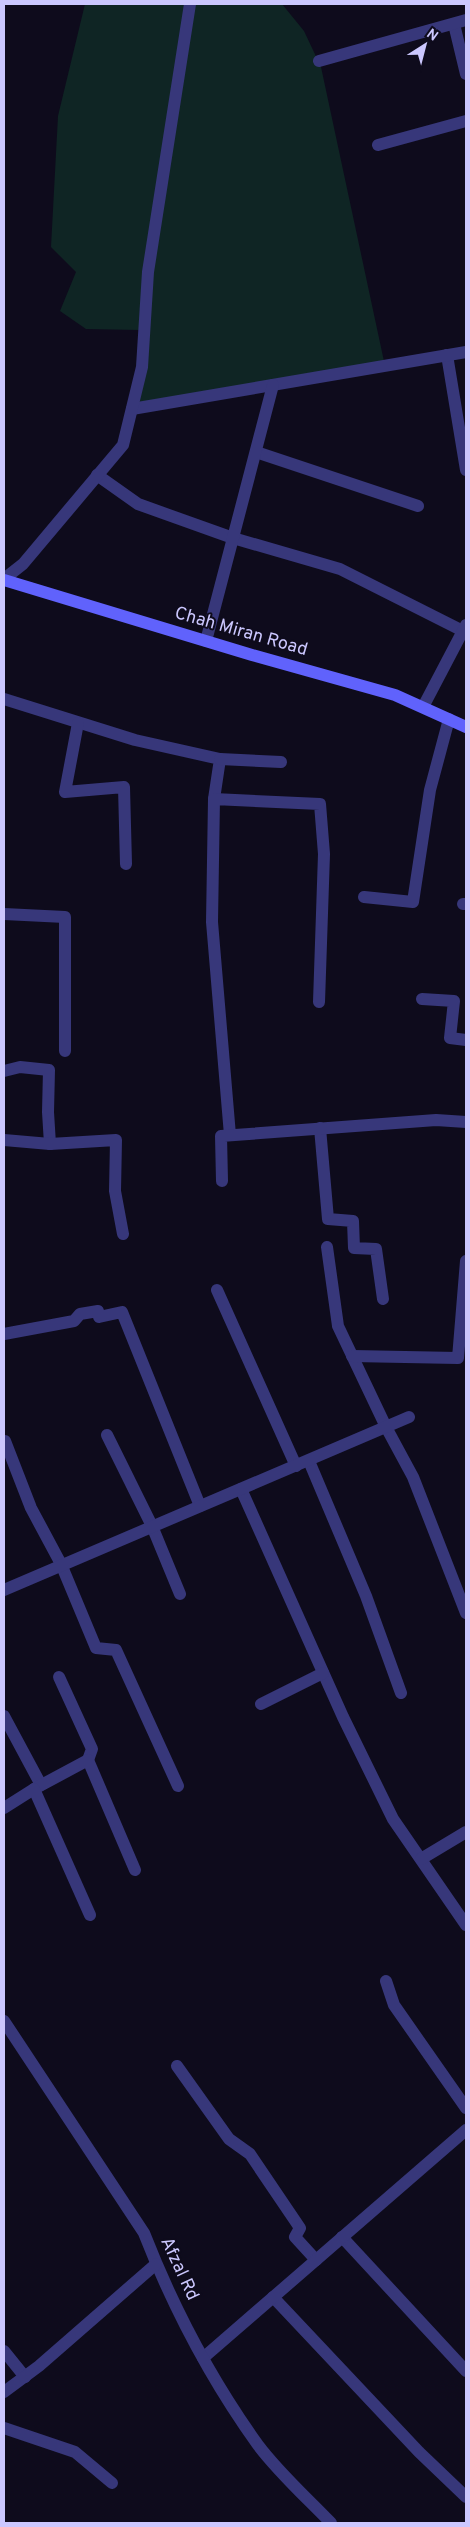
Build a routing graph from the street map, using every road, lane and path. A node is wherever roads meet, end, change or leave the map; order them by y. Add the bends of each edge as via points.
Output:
1 (190, 4) edge
2 (460, 22) edge
3 (319, 61) dead end
4 (466, 74) edge
5 (466, 121) edge
6 (378, 145) dead end
7 (466, 352) edge
8 (447, 356) junction
9 (273, 385) junction
10 (132, 409) junction
11 (256, 452) junction
12 (466, 470) edge
13 (97, 475) junction
14 (418, 506) dead end
15 (233, 538) junction
16 (4, 580) edge
17 (465, 628) edge
18 (206, 641) junction
19 (4, 700) edge
20 (423, 707) junction
21 (449, 719) junction
22 (78, 723) junction
23 (466, 727) edge
24 (220, 759) junction
25 (281, 762) dead end
26 (214, 799) junction
27 (126, 864) dead end
28 (364, 897) dead end
29 (4, 914) edge
30 (422, 999) dead end
31 (319, 1002) dead end
32 (466, 1040) edge
33 (65, 1051) dead end
34 (4, 1071) edge
35 (466, 1122) edge
36 (320, 1128) junction
37 (230, 1135) junction
38 (4, 1140) edge
39 (50, 1144) junction
40 (222, 1181) dead end
41 (123, 1234) dead end
42 (327, 1247) dead end
43 (466, 1261) edge
44 (217, 1290) dead end
45 (383, 1299) dead end
46 (4, 1334) edge
47 (352, 1356) junction
48 (462, 1362) edge
49 (409, 1417) dead end
50 (386, 1427) junction
51 (108, 1435) dead end
52 (5, 1441) edge
53 (309, 1461) junction
54 (296, 1466) junction
55 (241, 1489) junction
56 (200, 1506) junction
57 (152, 1526) junction
58 (61, 1564) junction
59 (4, 1590) edge
60 (180, 1594) dead end
61 (466, 1613) edge
62 (323, 1672) junction
63 (59, 1677) dead end
64 (401, 1693) dead end
65 (261, 1704) dead end
66 (4, 1716) edge
67 (88, 1760) junction
68 (178, 1786) dead end
69 (37, 1787) junction
70 (4, 1808) edge
71 (466, 1832) edge
72 (421, 1859) junction
73 (134, 1870) dead end
74 (90, 1915) dead end
75 (465, 1920) edge
76 (386, 1981) dead end
77 (4, 2021) edge
78 (177, 2066) dead end
79 (466, 2108) edge
80 (466, 2131) edge
81 (342, 2237) junction
82 (316, 2260) junction
83 (156, 2264) junction
84 (273, 2297) junction
85 (4, 2351) edge
86 (203, 2358) junction
87 (466, 2371) edge
88 (24, 2377) junction
89 (4, 2392) edge
90 (4, 2428) edge
91 (112, 2483) dead end
92 (466, 2497) edge
93 (331, 2523) edge

1 - 10 street via 148,272 142,366
2 - 3 street
2 - 4 street
5 - 6 street
7 - 8 street
8 - 9 street
8 - 12 street
9 - 10 street
9 - 11 street
10 - 13 street via 123,445
11 - 14 street
11 - 15 street
13 - 15 street via 138,504
13 - 16 street via 23,564
15 - 17 street via 340,569
15 - 18 street
16 - 18 main road, Chah Miran Road
17 - 20 street
18 - 20 main road, Chah Miran Road via 386,692
19 - 22 street
20 - 21 main road, Chah Miran Road
21 - 23 main road, Chah Miran Road
21 - 28 street via 430,790 413,902
22 - 24 street
22 - 27 street via 65,792 124,787
24 - 25 street
24 - 26 street
26 - 31 street via 320,804 324,854
26 - 37 street via 212,922
29 - 33 street via 65,917
30 - 32 street via 454,1001 450,1038
34 - 39 street via 20,1067 49,1070
35 - 36 street via 436,1120
36 - 37 street
36 - 45 street via 328,1219 353,1221 354,1248 376,1249
37 - 40 street via 221,1136
38 - 39 street
39 - 41 street via 116,1140 115,1191
42 - 47 street via 338,1326
43 - 48 street
44 - 54 street
46 - 56 street via 74,1321 80,1314 98,1310 99,1318 122,1312
47 - 48 street
47 - 50 street
49 - 50 street
50 - 53 street
50 - 61 street via 413,1477
51 - 57 street
52 - 58 street via 31,1508
53 - 54 street
53 - 64 street via 366,1596
54 - 55 street
55 - 56 street
55 - 62 street
56 - 57 street
57 - 58 street
57 - 60 street
58 - 59 street
58 - 68 street via 96,1648 116,1650
62 - 65 street
62 - 72 street via 393,1819
63 - 67 street via 92,1750
66 - 69 street
67 - 69 street
67 - 73 street
69 - 70 street
69 - 74 street
71 - 72 street
72 - 75 street
76 - 79 street via 394,2005
77 - 83 street, Afzal Rd via 144,2234
78 - 82 street via 229,2139 250,2154 300,2228 294,2237
80 - 81 street
81 - 82 street
81 - 87 street
82 - 84 street
83 - 86 street, Afzal Rd
83 - 88 street
84 - 86 street
84 - 92 street
85 - 88 street
86 - 93 street, Afzal Rd via 259,2446
88 - 89 street
90 - 91 street via 74,2452

